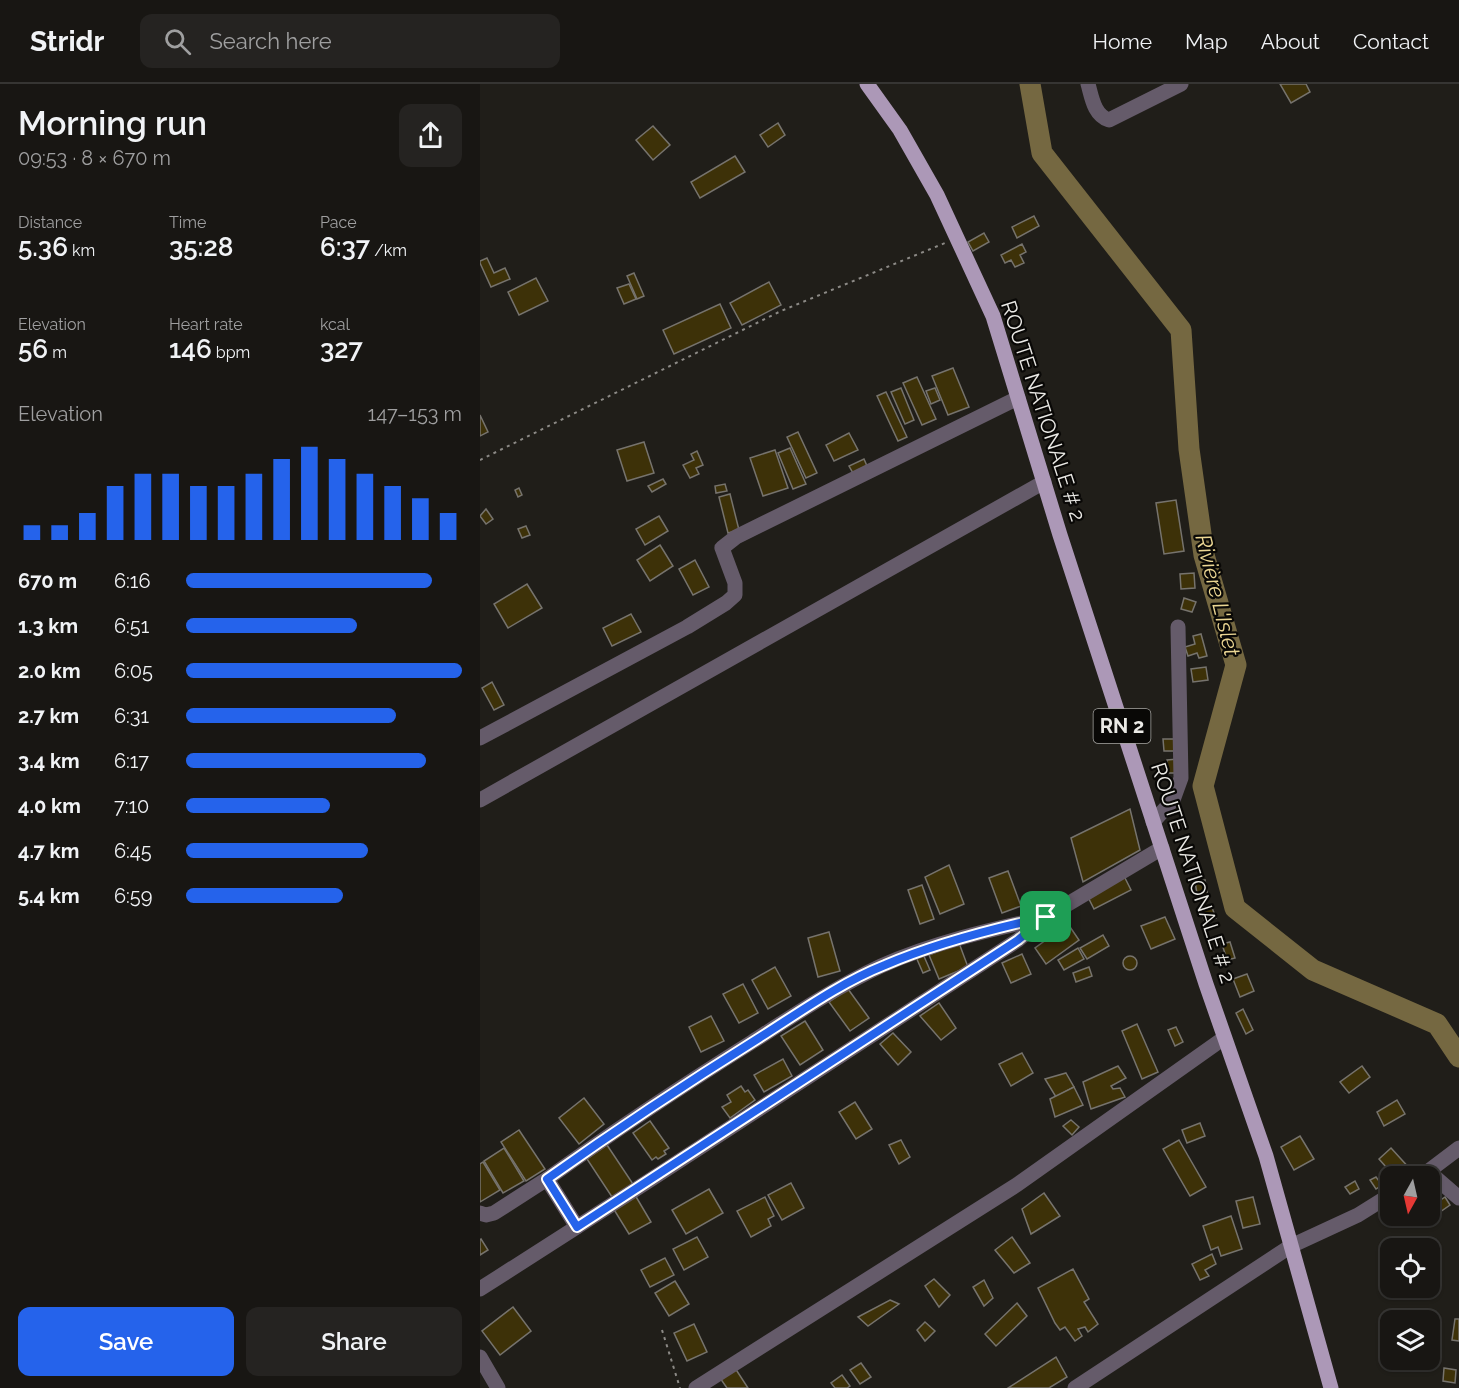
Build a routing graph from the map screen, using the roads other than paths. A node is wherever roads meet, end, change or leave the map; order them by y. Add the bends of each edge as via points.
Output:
1 (867, 84) edge
2 (1088, 84) edge
3 (1181, 84) edge
4 (1018, 398) junction
5 (1044, 482) junction
6 (1178, 627) dead end
7 (480, 738) edge
8 (480, 800) edge
9 (1153, 822) junction
10 (1162, 848) junction
11 (1046, 917) junction
12 (1224, 1038) junction
13 (1459, 1148) edge
14 (1436, 1166) edge
15 (547, 1179) junction
16 (1440, 1184) edge
17 (1459, 1198) edge
18 (1380, 1202) edge
19 (480, 1213) edge
20 (577, 1227) junction
21 (1292, 1246) junction
22 (480, 1289) edge
23 (480, 1357) edge
24 (498, 1388) edge
25 (696, 1388) edge
26 (1075, 1388) edge
27 (1331, 1388) edge

1 - 4 main road, ROUTE NATIONALE # 2 / RN 2 via 900,130 937,195 993,316
2 - 3 street via 1097,112 1109,120
4 - 5 main road, ROUTE NATIONALE # 2 / RN 2
4 - 7 street via 736,537 722,548 735,583 735,595 726,603
5 - 8 street
5 - 9 main road, ROUTE NATIONALE # 2 / RN 2
6 - 9 street via 1181,778 1173,800
9 - 10 main road, ROUTE NATIONALE # 2 / RN 2
10 - 11 street
10 - 12 main road, ROUTE NATIONALE # 2 / RN 2
11 - 15 street via 926,949 844,984
11 - 20 street via 1008,946
12 - 21 main road, ROUTE NATIONALE # 2 / RN 2 via 1266,1156
12 - 25 street via 1018,1184
13 - 14 street
15 - 19 street via 494,1212
15 - 20 street
16 - 17 street
18 - 21 street
20 - 22 street
21 - 26 street
21 - 27 main road, ROUTE NATIONALE # 2 / RN 2
23 - 24 street

